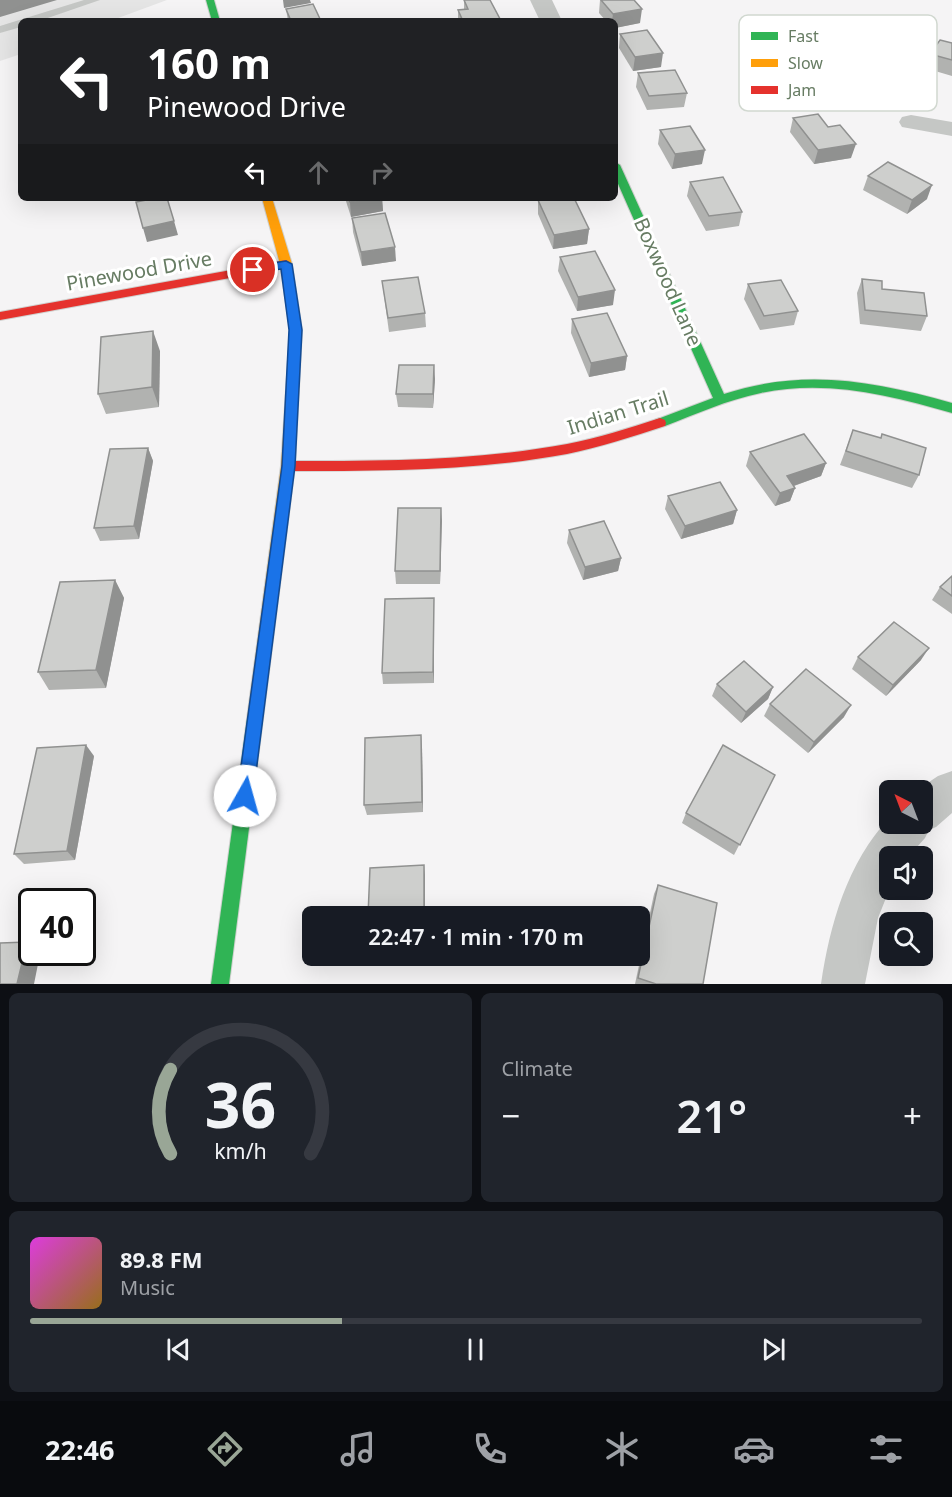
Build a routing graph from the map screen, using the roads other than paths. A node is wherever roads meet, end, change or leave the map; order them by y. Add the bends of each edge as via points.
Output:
1 (95, 0) edge
2 (210, 0) edge
3 (541, 0) edge
4 (38, 18) edge
5 (215, 18) edge
6 (550, 18) edge
7 (18, 24) edge
8 (0, 30) edge
9 (911, 122) dead end
10 (952, 129) edge
11 (618, 172) edge
12 (268, 201) edge
13 (286, 264) junction
14 (0, 316) edge
15 (720, 400) junction
16 (952, 408) edge
17 (288, 466) junction
18 (952, 790) edge
19 (933, 802) edge
20 (900, 834) edge
21 (220, 984) edge
22 (843, 984) edge

1 - 4 lane
2 - 5 street
3 - 6 street
7 - 8 lane
9 - 10 street
11 - 15 street, Boxwood Lane
12 - 13 street
13 - 14 street, Pinewood Drive
13 - 17 street via 296,330
15 - 16 street, Indian Trail via 778,385 822,384 865,386
15 - 17 street, Indian Trail via 603,441 542,454 396,466
17 - 21 street
18 - 19 street
20 - 22 street via 867,884 848,943

